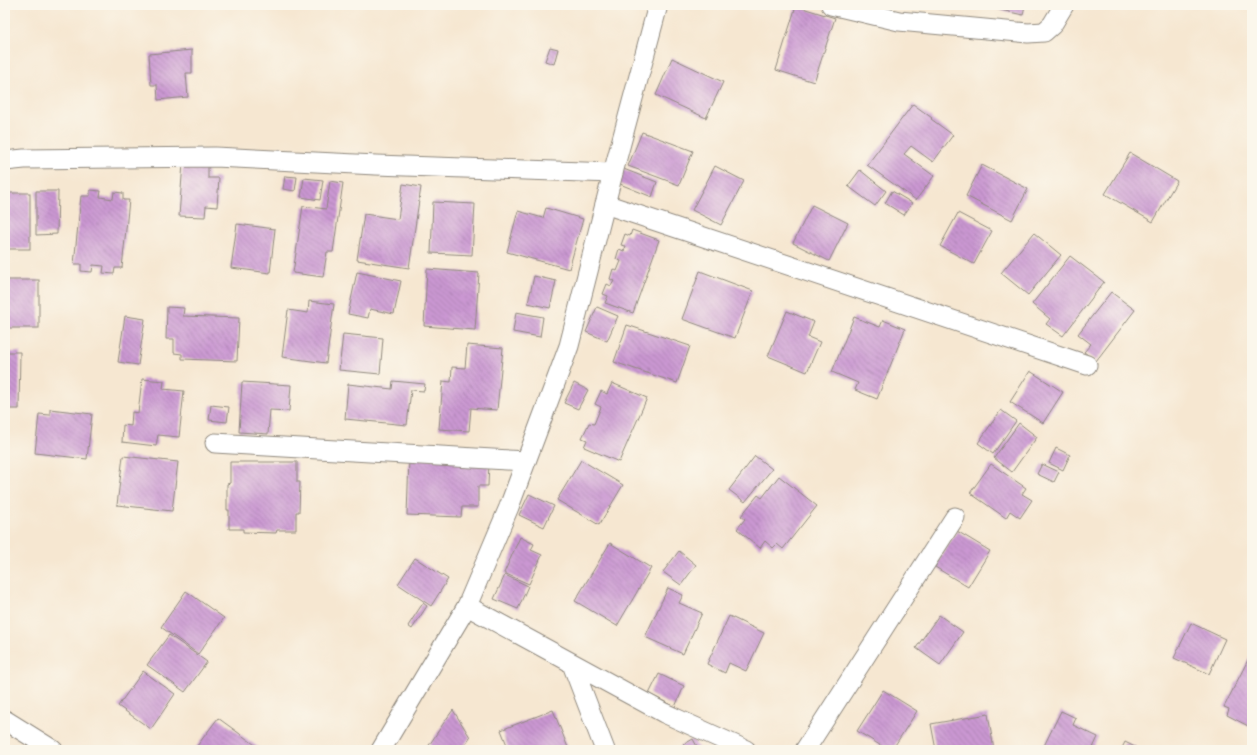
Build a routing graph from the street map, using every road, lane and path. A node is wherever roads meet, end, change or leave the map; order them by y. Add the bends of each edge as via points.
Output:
1 (658, 5) edge
2 (830, 5) edge
3 (1064, 5) edge
4 (5, 161) edge
5 (613, 173) junction
6 (605, 204) junction
7 (1087, 365) dead end
8 (215, 443) dead end
9 (526, 461) junction
10 (955, 517) dead end
11 (467, 606) junction
12 (572, 664) junction
13 (5, 720) edge
14 (53, 750) edge
15 (381, 750) edge
16 (605, 750) edge
17 (746, 750) edge
18 (805, 750) edge

1 - 5 street
2 - 3 street via 899,21 1028,33 1044,32 1052,25
4 - 5 street via 215,157
5 - 6 street
6 - 7 street
6 - 9 street via 569,346
8 - 9 street
9 - 11 street
10 - 18 street
11 - 12 street
11 - 15 street
12 - 16 street
12 - 17 street via 664,713
13 - 14 street

